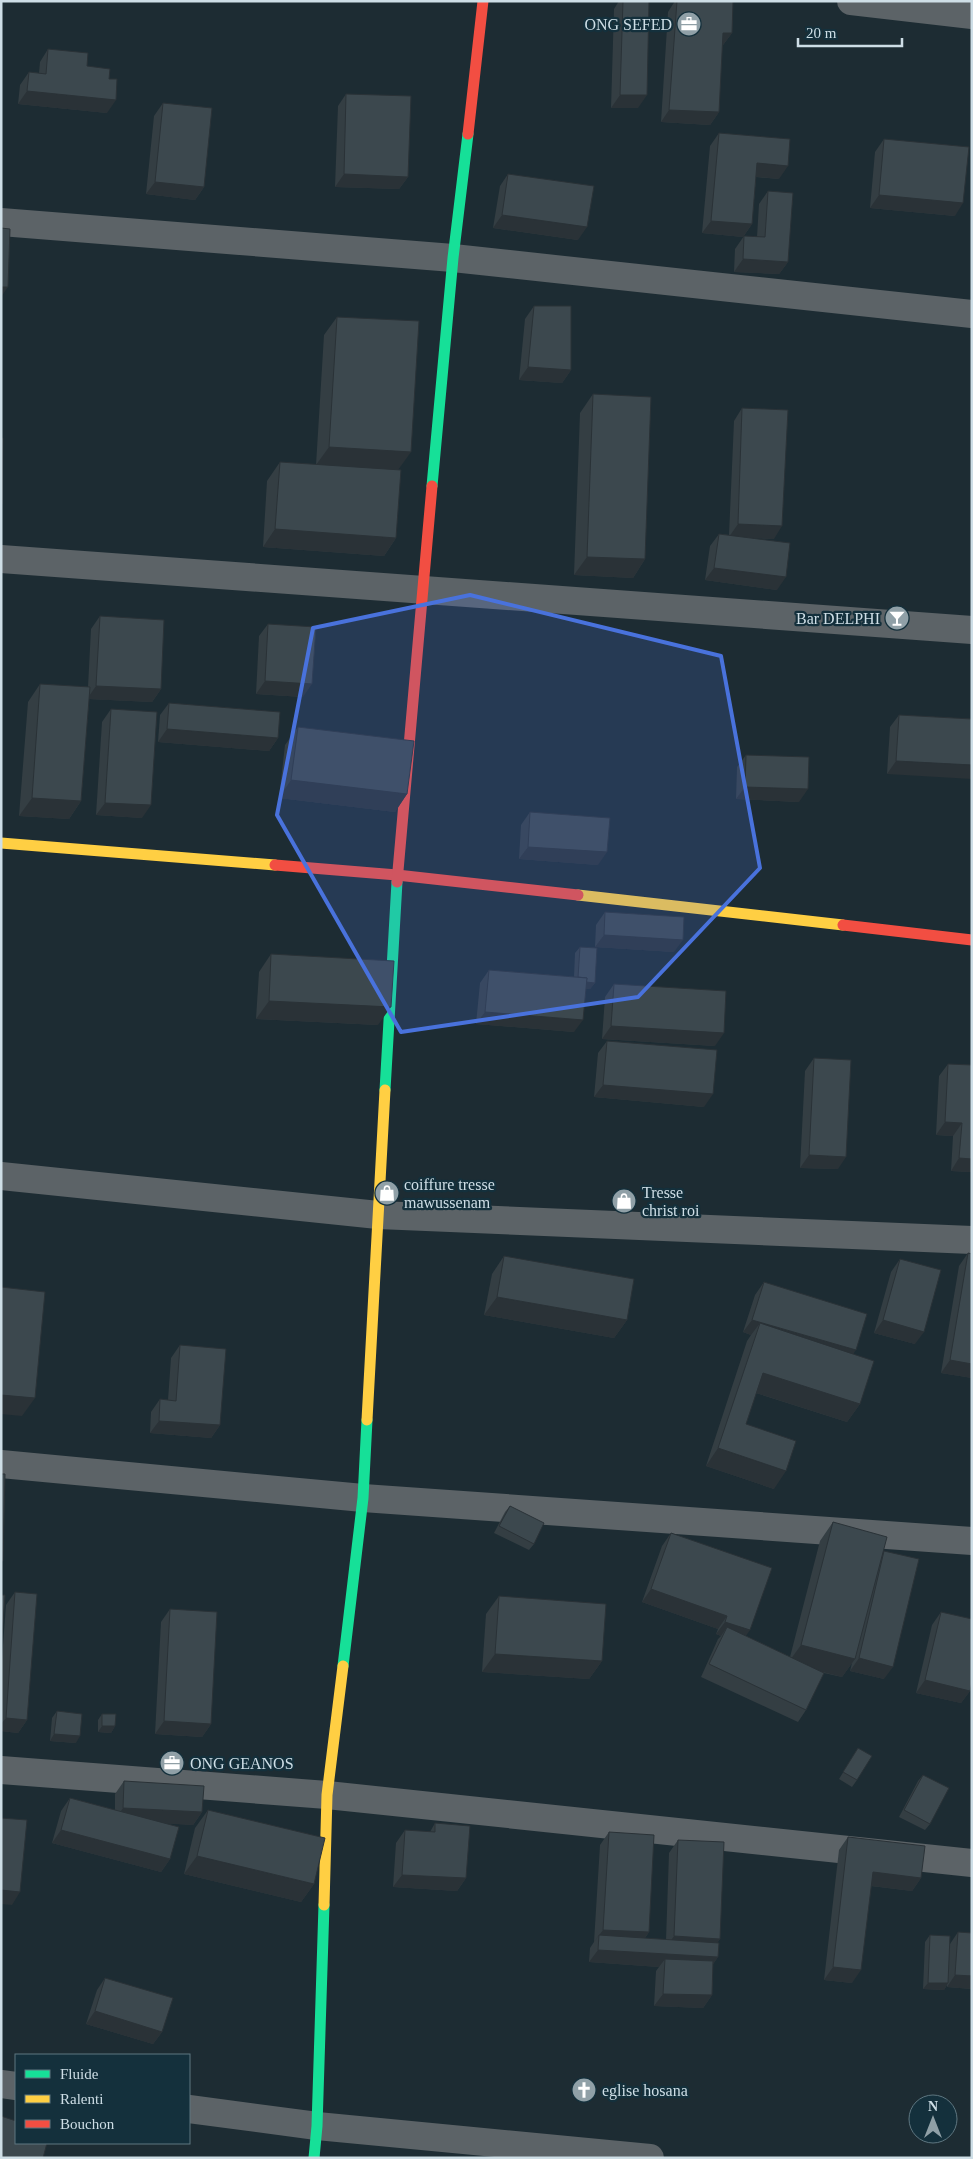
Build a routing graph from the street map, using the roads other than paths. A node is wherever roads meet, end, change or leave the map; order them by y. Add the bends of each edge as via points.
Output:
1 (483, 1) edge
2 (852, 1) edge
3 (972, 15) edge
4 (1, 222) edge
5 (453, 258) junction
6 (972, 314) edge
7 (1, 559) edge
8 (423, 591) junction
9 (972, 630) edge
10 (1, 843) edge
11 (397, 875) junction
12 (972, 940) edge
13 (1, 1176) edge
14 (378, 1215) junction
15 (972, 1240) edge
16 (1, 1464) edge
17 (363, 1498) junction
18 (972, 1541) edge
19 (1, 1770) edge
20 (327, 1795) junction
21 (972, 1863) edge
22 (1, 2084) edge
23 (15, 2086) edge
24 (190, 2109) edge
25 (317, 2126) junction
26 (314, 2158) edge
27 (650, 2158) edge

1 - 5 street
2 - 3 street
4 - 5 street
5 - 6 street
5 - 8 street
7 - 8 street
8 - 9 street
8 - 11 street
10 - 11 street
11 - 12 street
11 - 14 street
13 - 14 street
14 - 15 street
14 - 17 street
16 - 17 street
17 - 18 street
17 - 20 street
19 - 20 street
20 - 21 street
20 - 25 street
22 - 23 street
24 - 25 street
25 - 26 street
25 - 27 street

